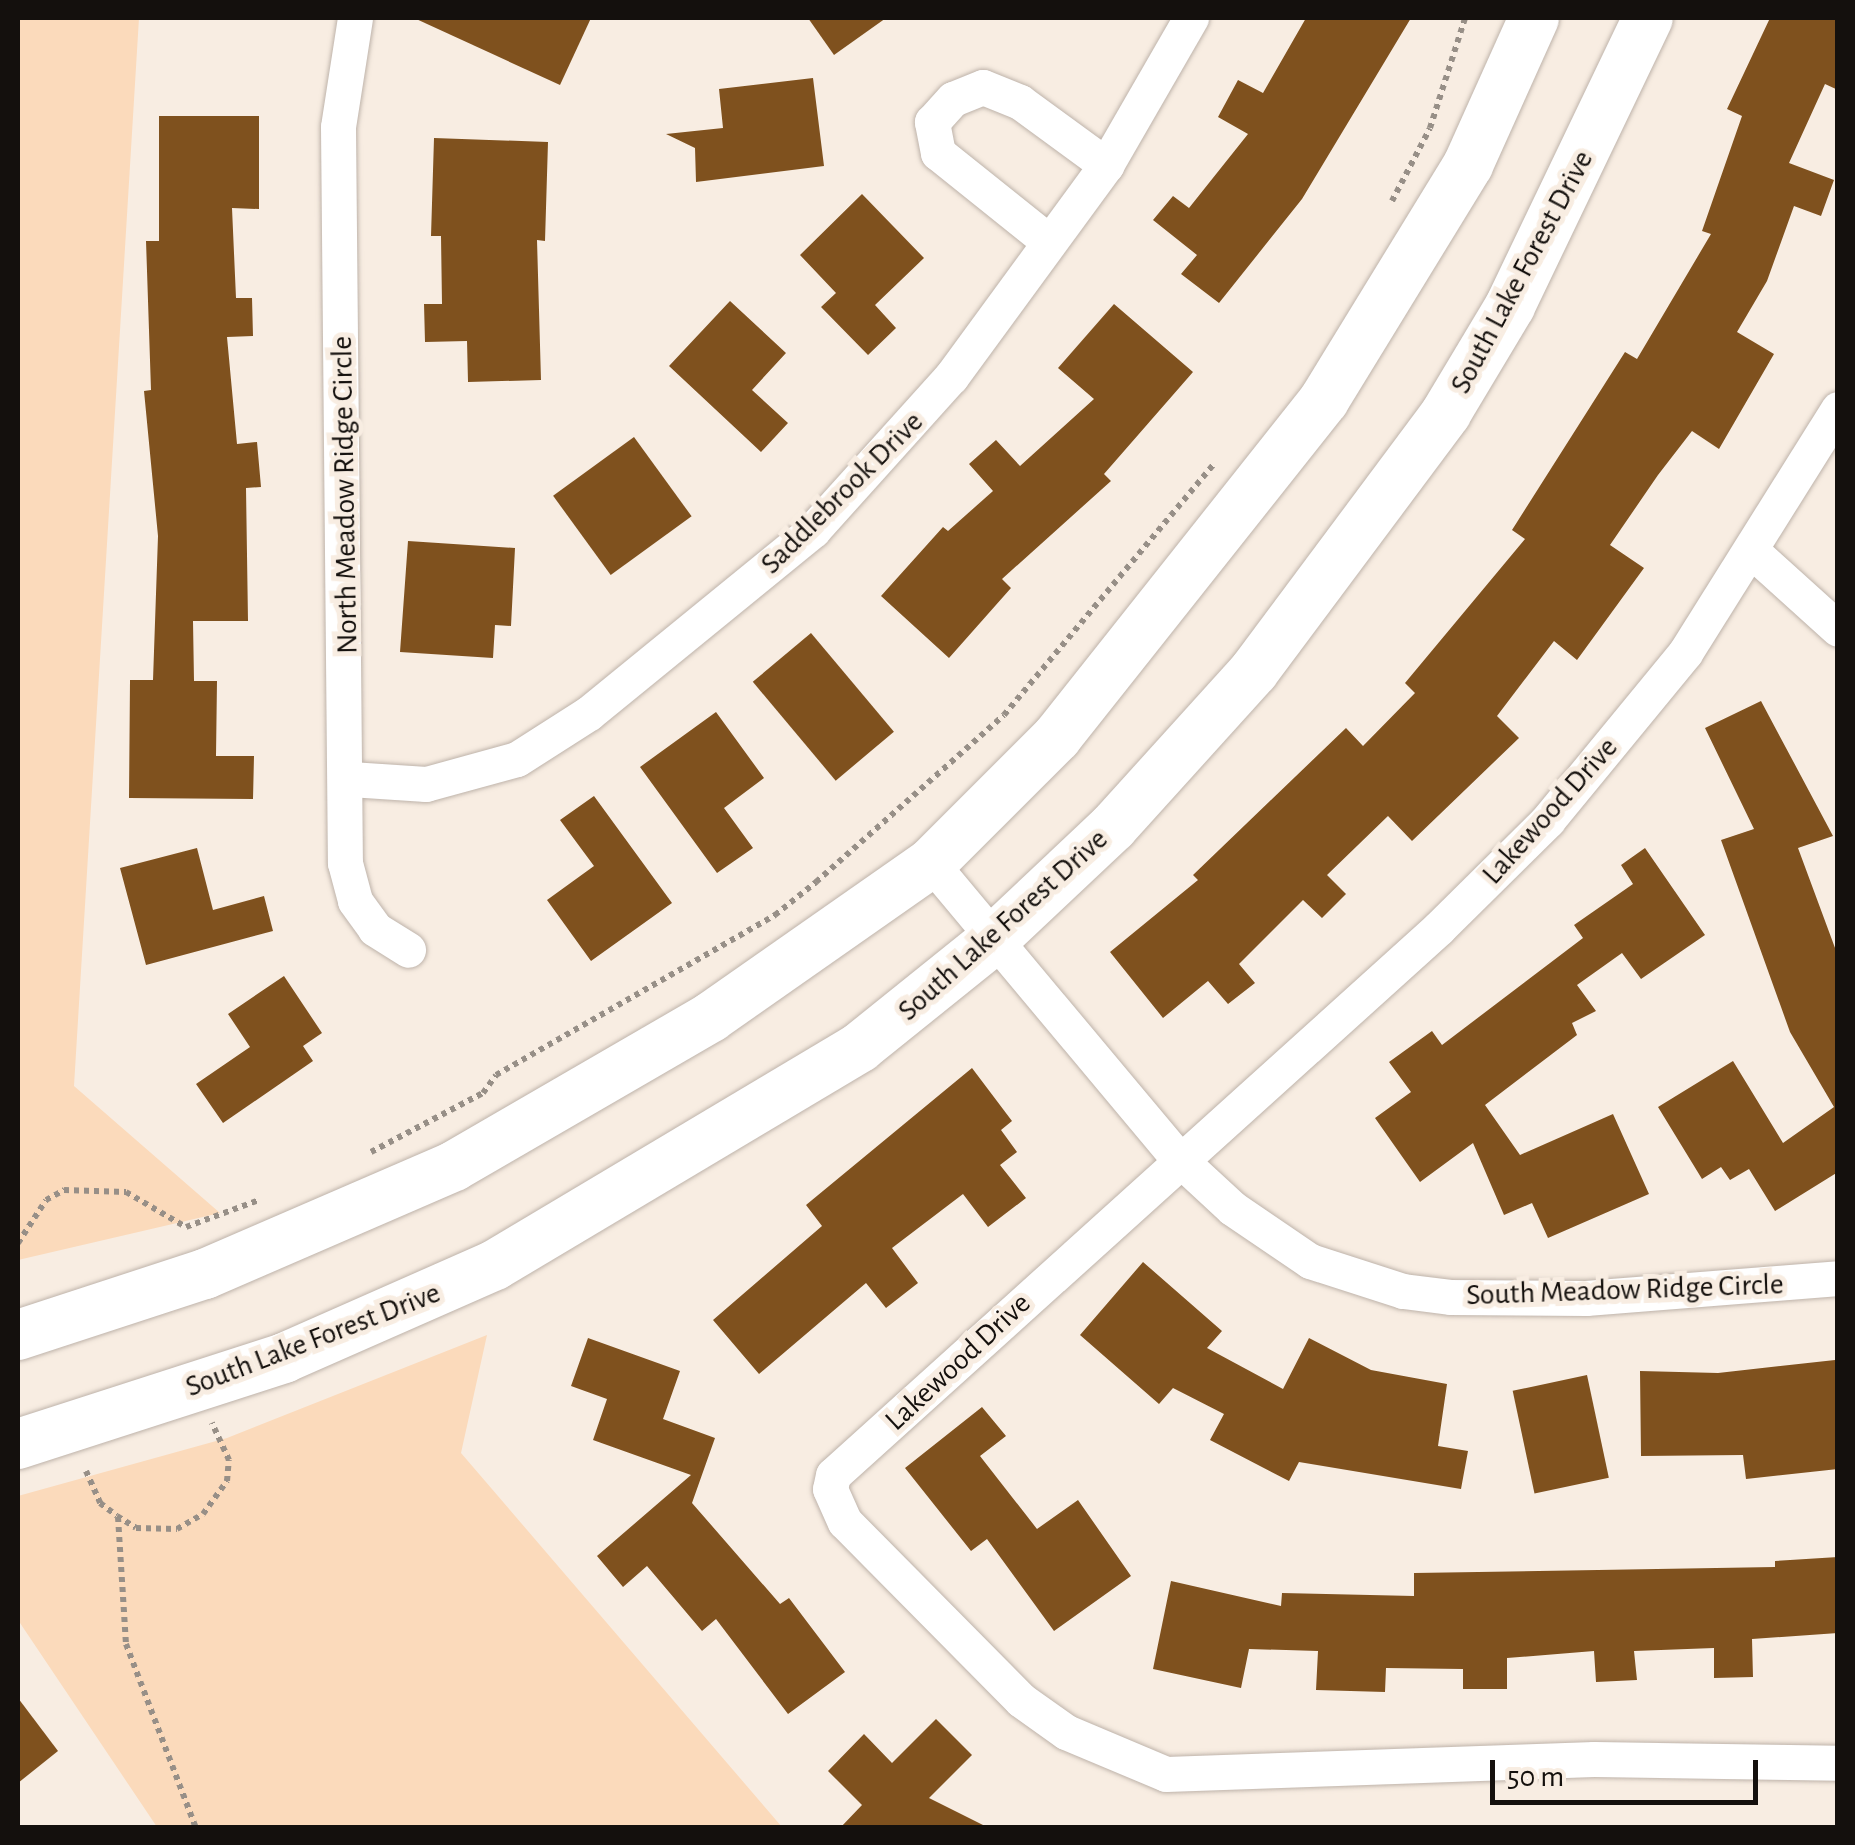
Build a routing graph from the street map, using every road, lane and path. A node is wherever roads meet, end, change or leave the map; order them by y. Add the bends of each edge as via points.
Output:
1 (356, 18) edge
2 (1191, 18) edge
3 (1464, 18) edge
4 (1534, 18) edge
5 (1648, 18) edge
6 (1106, 164) junction
7 (1385, 214) dead end
8 (1048, 241) junction
9 (1838, 409) edge
10 (1228, 447) dead end
11 (1754, 553) junction
12 (1838, 628) edge
13 (350, 780) junction
14 (931, 863) junction
15 (992, 941) junction
16 (408, 950) dead end
17 (367, 1154) dead end
18 (1177, 1158) junction
19 (279, 1194) dead end
20 (19, 1245) edge
21 (1838, 1278) edge
22 (18, 1335) edge
23 (202, 1416) dead end
24 (18, 1444) edge
25 (86, 1472) dead end
26 (118, 1516) junction
27 (1838, 1763) edge
28 (196, 1828) edge

1 - 13 street, North Meadow Ridge Circle via 338,127
2 - 6 street, Saddlebrook Drive
3 - 7 path via 1430,128
4 - 14 main road via 1468,165 1324,400 1057,737
5 - 15 main road, South Lake Forest Drive via 1510,306 1446,413 1254,671 1113,827
6 - 8 street, Saddlebrook Drive
6 - 8 street via 1020,102 983,86 953,98 932,122 938,154
8 - 13 street, Saddlebrook Drive via 951,377 813,530 589,714 518,759 467,778
9 - 11 street, Lakewood Drive
10 - 17 path via 1004,714 816,882 774,915 496,1074 483,1093
11 - 12 street
11 - 18 street, Lakewood Drive via 1685,654 1499,872
13 - 16 street, North Meadow Ridge Circle via 345,863 355,901 375,928
14 - 15 street, South Meadow Ridge Circle
14 - 22 main road via 711,1017 454,1166 205,1274
15 - 18 street, South Meadow Ridge Circle
15 - 24 main road, South Lake Forest Drive via 860,1047 495,1265 284,1358
18 - 21 street, South Meadow Ridge Circle via 1286,1246 1404,1291 1586,1298
18 - 27 street, Lakewood Drive via 833,1475 830,1490 845,1522 1022,1700 1066,1732 1166,1774 1594,1759
19 - 20 path via 186,1227 126,1192 64,1190 46,1200
23 - 26 path via 229,1460 227,1481 203,1514 177,1529 136,1528
25 - 26 path via 100,1503
26 - 28 path via 126,1644

